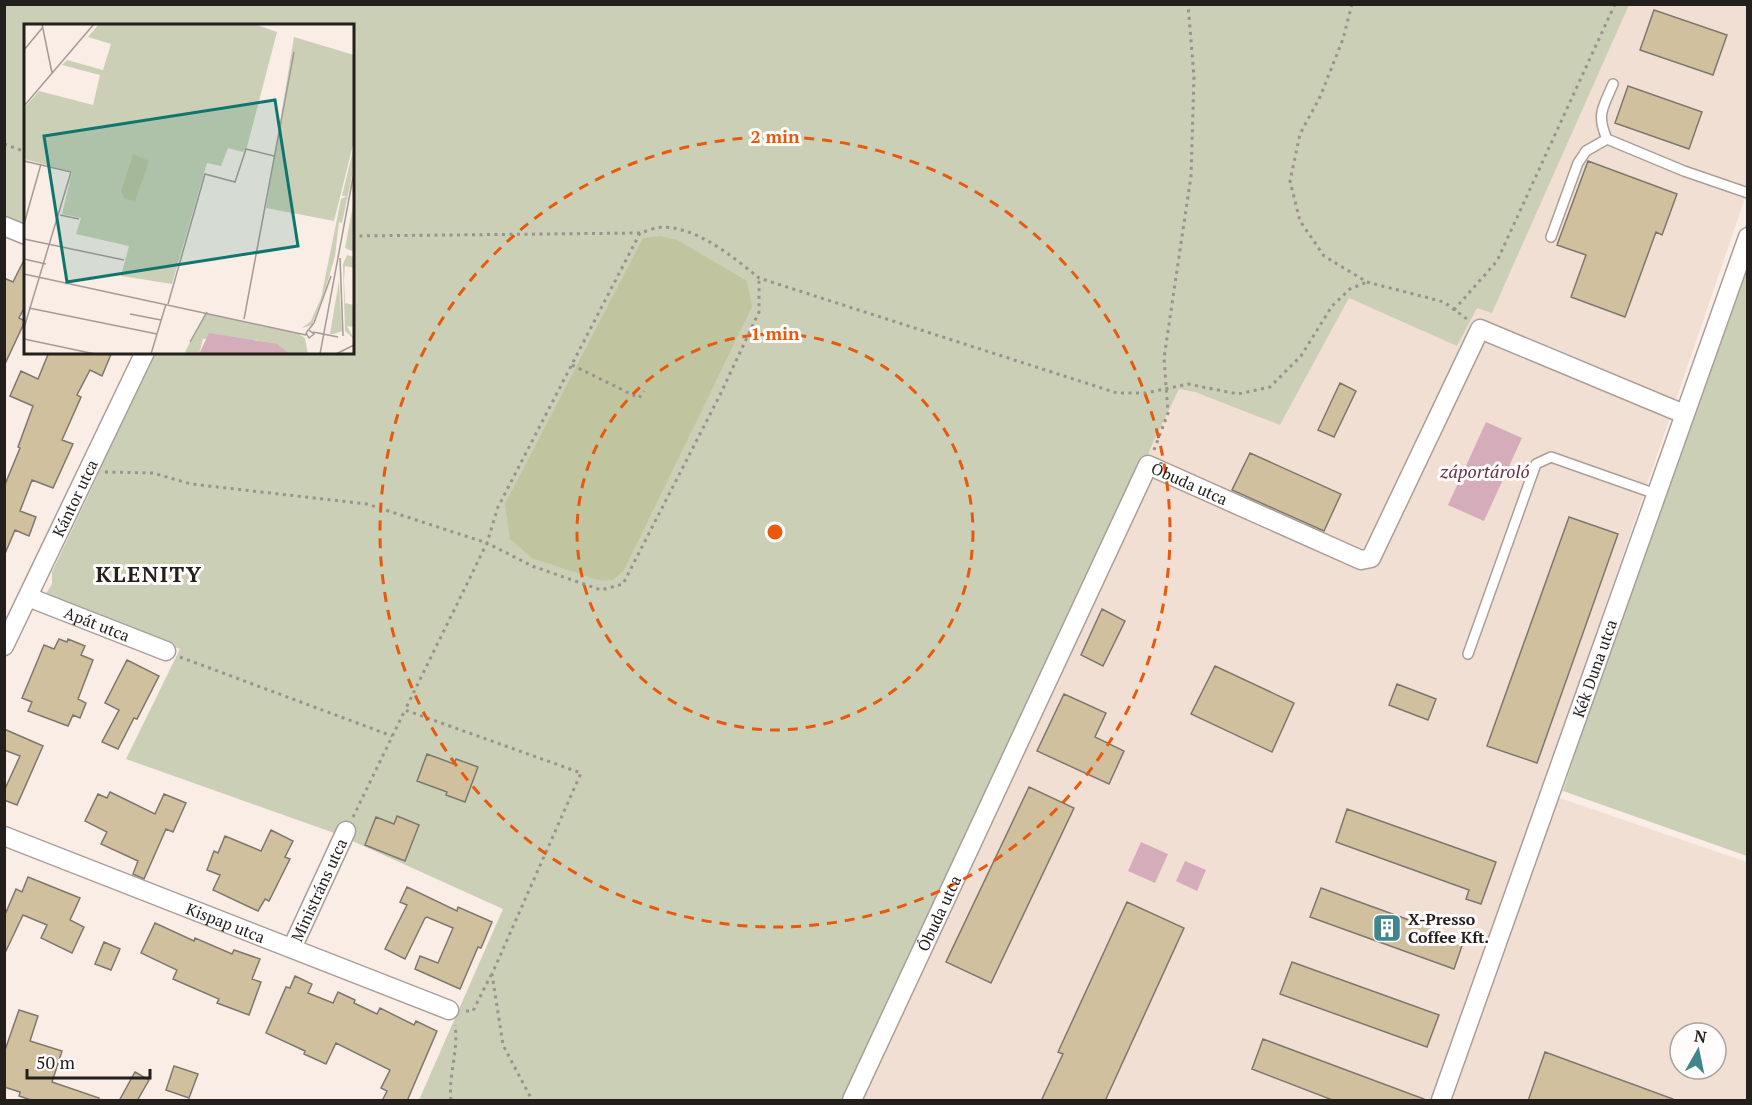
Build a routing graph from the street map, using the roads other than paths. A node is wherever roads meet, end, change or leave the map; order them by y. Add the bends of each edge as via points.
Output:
1 (1613, 84) dead end
2 (1608, 139) junction
3 (1748, 193) edge
4 (4, 226) edge
5 (24, 234) edge
6 (1551, 237) dead end
7 (1748, 237) edge
8 (144, 354) edge
9 (1684, 414) junction
10 (1656, 494) junction
11 (28, 597) junction
12 (4, 646) edge
13 (166, 651) road end
14 (1468, 654) dead end
15 (346, 831) road end
16 (4, 836) edge
17 (292, 948) junction
18 (449, 1010) road end
19 (852, 1101) edge
20 (1441, 1101) edge

1 - 2 lane via 1601,112 1601,125
2 - 3 lane
2 - 6 lane via 1586,151 1578,163
4 - 5 street
7 - 9 street, Kék Duna utca
8 - 11 street, Kántor utca
9 - 10 street, Kék Duna utca
9 - 19 street, Óbuda utca via 1480,329 1371,558 1361,560 1148,465
10 - 14 lane via 1551,457 1536,464
10 - 20 street, Kék Duna utca
11 - 12 street, Kántor utca
11 - 13 street, Apát utca
15 - 17 street, Ministráns utca
16 - 17 street, Kispap utca
17 - 18 street, Kispap utca

